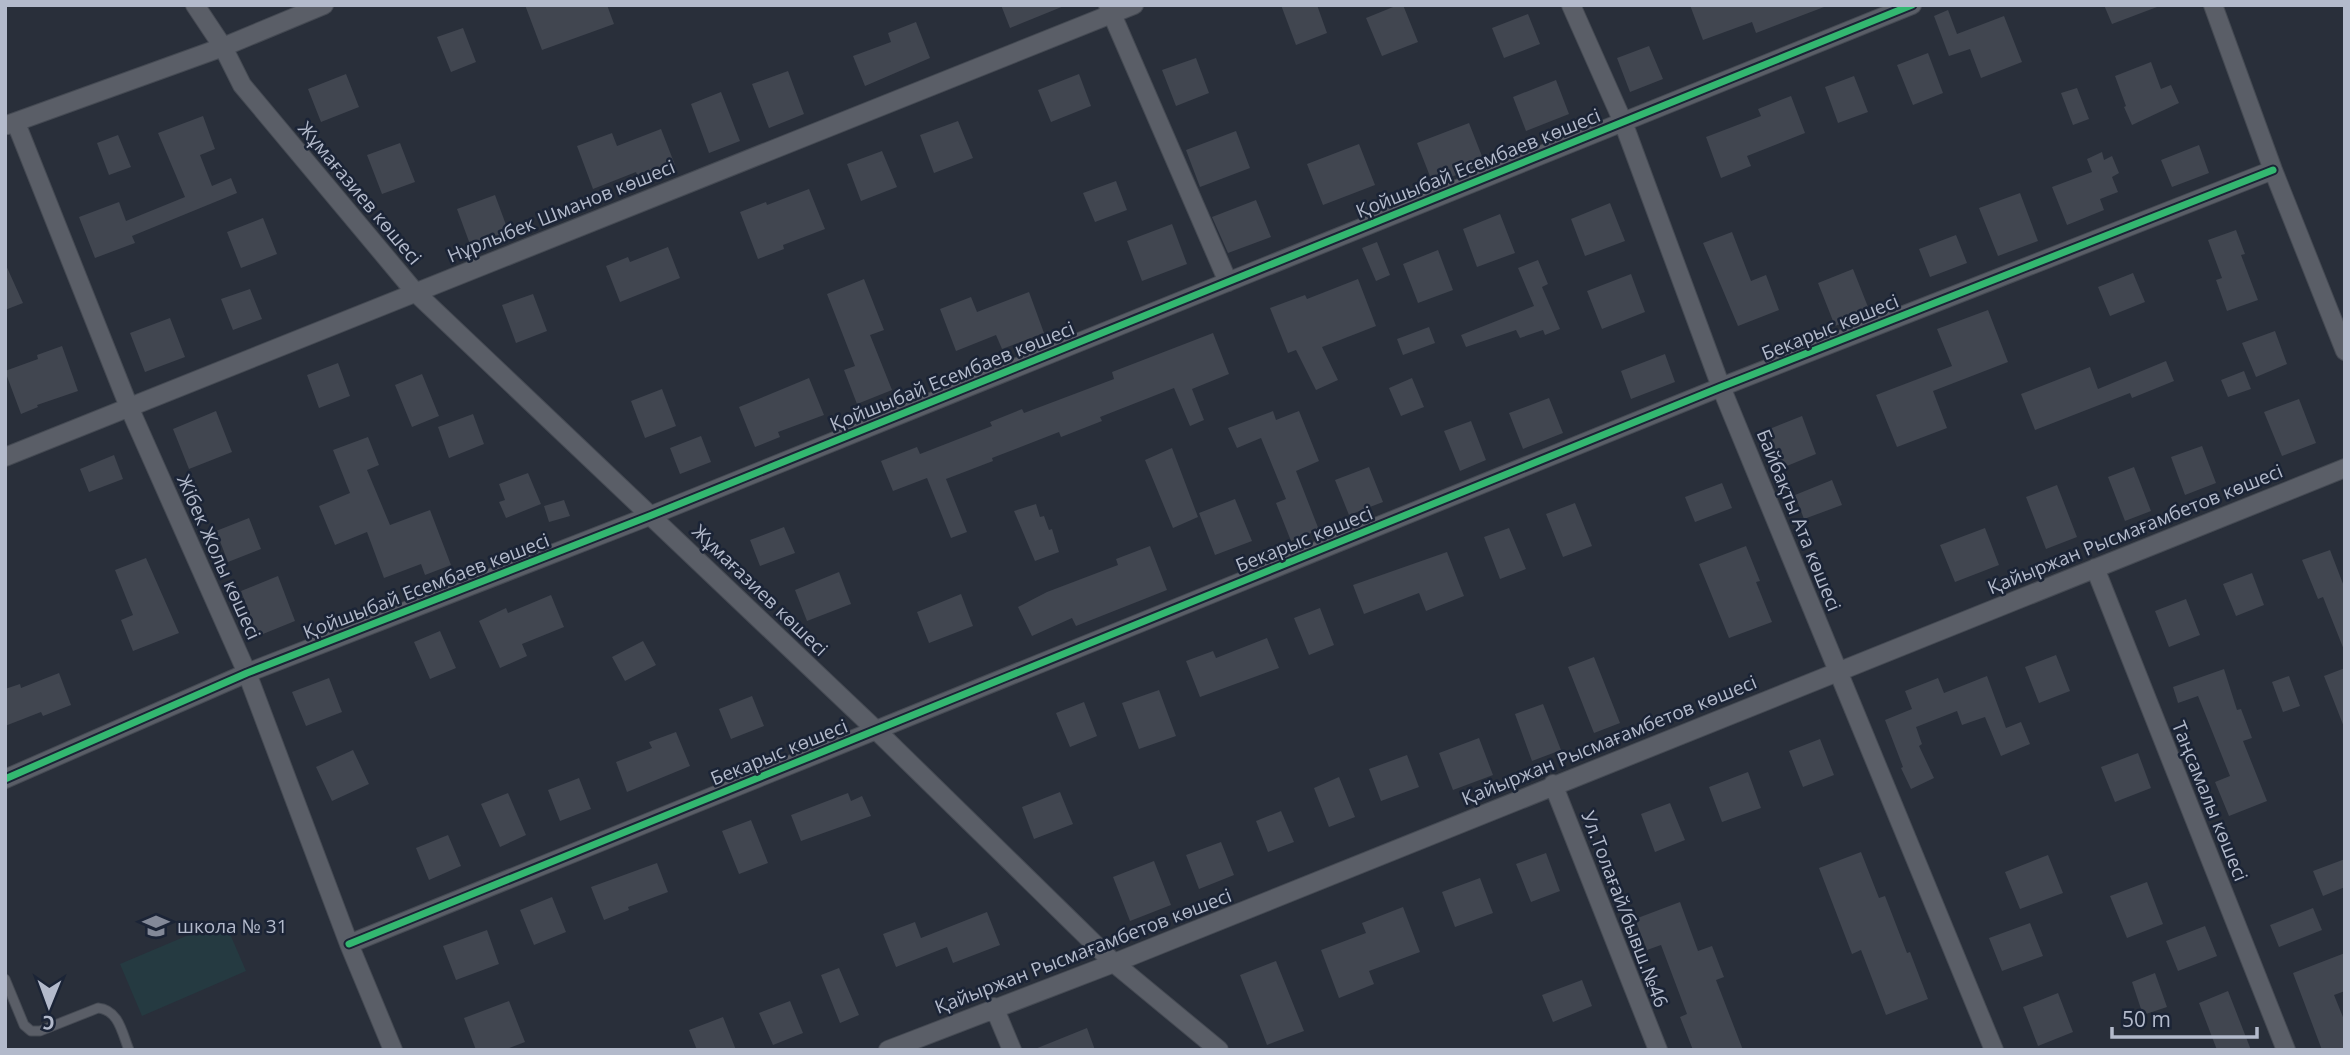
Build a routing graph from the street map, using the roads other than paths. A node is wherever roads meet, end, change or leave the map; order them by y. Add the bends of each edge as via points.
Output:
1 (195, 5) edge
2 (324, 5) edge
3 (1134, 5) edge
4 (1570, 5) edge
5 (1912, 5) edge
6 (2213, 5) edge
7 (1110, 10) edge
8 (223, 47) junction
9 (1623, 121) junction
10 (11, 124) edge
11 (2273, 170) junction
12 (1228, 282) junction
13 (415, 292) junction
14 (2345, 351) edge
15 (1721, 387) junction
16 (129, 407) junction
17 (5, 457) edge
18 (2345, 468) edge
19 (652, 515) junction
20 (2095, 568) junction
21 (1838, 671) junction
22 (247, 673) junction
23 (876, 730) junction
24 (5, 779) edge
25 (1553, 784) junction
26 (349, 943) junction
27 (1114, 963) junction
28 (5, 979) edge
29 (995, 1007) junction
30 (129, 1050) edge
31 (393, 1050) edge
32 (888, 1050) edge
33 (1012, 1050) edge
34 (1219, 1050) edge
35 (1658, 1050) edge
36 (1994, 1050) edge
37 (2286, 1050) edge

1 - 8 street, Жұмағазиев көшесі
2 - 8 street
3 - 7 street, Нұрлыбек Шманов көшесі
4 - 9 street, Байбақты Ата көшесі
5 - 9 street, Қойшыбай Есембаев көшесі
6 - 11 street
7 - 12 street
7 - 13 street, Нұрлыбек Шманов көшесі
8 - 10 street
8 - 13 street, Жұмағазиев көшесі via 242,85
9 - 12 street, Қойшыбай Есембаев көшесі
9 - 15 street, Байбақты Ата көшесі
10 - 16 street, Жібек Жолы көшесі
11 - 14 street
11 - 15 street, Бекарыс көшесі
12 - 19 street, Қойшыбай Есембаев көшесі
13 - 16 street, Нұрлыбек Шманов көшесі
13 - 19 street, Жұмағазиев көшесі
15 - 21 street, Байбақты Ата көшесі
15 - 23 street, Бекарыс көшесі
16 - 17 street, Нұрлыбек Шманов көшесі
16 - 22 street, Жібек Жолы көшесі
18 - 20 street, Қайыржан Рысмағамбетов көшесі
19 - 22 street, Қойшыбай Есембаев көшесі
19 - 23 street, Жұмағазиев көшесі
20 - 21 street, Қайыржан Рысмағамбетов көшесі
20 - 37 street, Таңсамалы көшесі
21 - 25 street, Қайыржан Рысмағамбетов көшесі
21 - 36 street, Байбақты Ата көшесі
22 - 24 street, Қойшыбай Есембаев көшесі
22 - 26 street, Жібек Жолы көшесі
23 - 26 street, Бекарыс көшесі
23 - 27 street, Жұмағазиев көшесі
25 - 27 street, Қайыржан Рысмағамбетов көшесі
25 - 35 street, Ул.Толағай/бывш.№46
26 - 31 street, Жібек Жолы көшесі
27 - 29 street, Қайыржан Рысмағамбетов көшесі
27 - 34 street, Жұмағазиев көшесі
28 - 30 lane via 24,1025 31,1031 98,1008 108,1009
29 - 32 street, Қайыржан Рысмағамбетов көшесі
29 - 33 street

